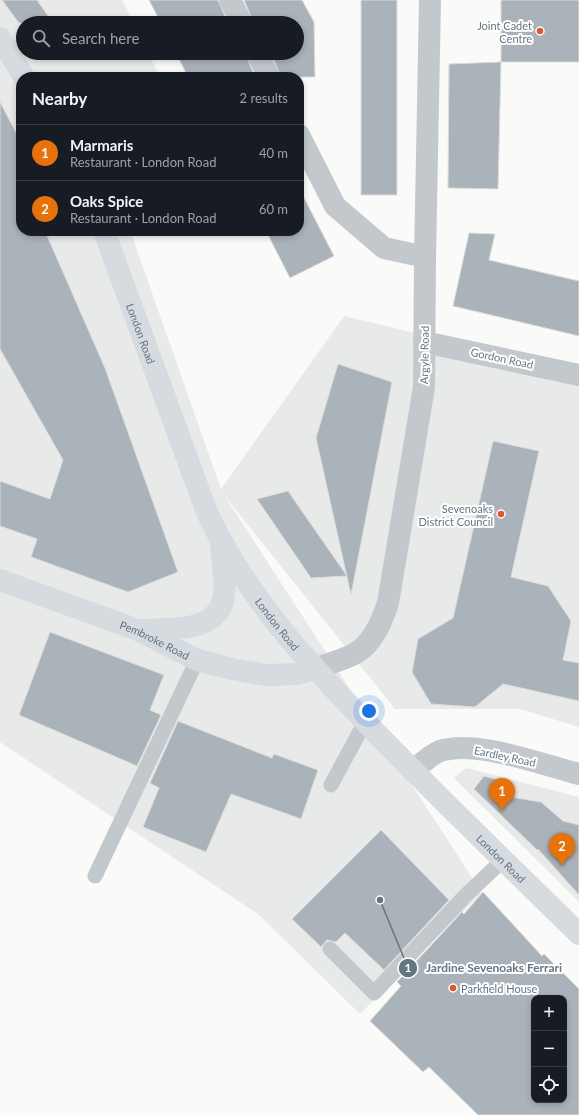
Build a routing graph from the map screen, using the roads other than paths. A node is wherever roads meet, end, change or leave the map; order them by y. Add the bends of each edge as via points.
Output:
1 (230, 0) edge
2 (430, 0) edge
3 (238, 16) edge
4 (0, 38) edge
5 (260, 60) edge
6 (21, 72) edge
7 (266, 72) edge
8 (304, 145) edge
9 (106, 236) edge
10 (425, 257) junction
11 (424, 342) junction
12 (579, 375) edge
13 (221, 543) junction
14 (0, 580) edge
15 (138, 630) junction
16 (197, 660) junction
17 (314, 669) junction
18 (365, 722) junction
19 (413, 771) junction
20 (579, 774) edge
21 (331, 785) dead end
22 (503, 860) junction
23 (95, 876) dead end
24 (579, 934) edge
25 (330, 949) dead end

1 - 3 street
2 - 10 street, Argyle Road
4 - 6 main road
5 - 7 street
8 - 10 street via 335,206 384,248
9 - 13 main road, London Road via 206,510
10 - 11 street, Argyle Road
11 - 12 street, Gordon Road
11 - 17 street, Argyle Road via 424,387 388,603 382,619 366,644 356,653
13 - 15 main road via 225,595 222,607 212,618 180,629
13 - 17 main road, London Road via 260,602
14 - 15 main road, Pembroke Road
15 - 16 main road, Pembroke Road
16 - 17 main road, Pembroke Road via 266,674 297,674
16 - 23 lane
17 - 18 main road, London Road
18 - 19 main road, London Road
18 - 21 lane
19 - 20 street, Eardley Road via 439,752 451,748 471,748
19 - 22 main road, London Road
22 - 24 main road, London Road
22 - 25 lane via 466,895 374,993

